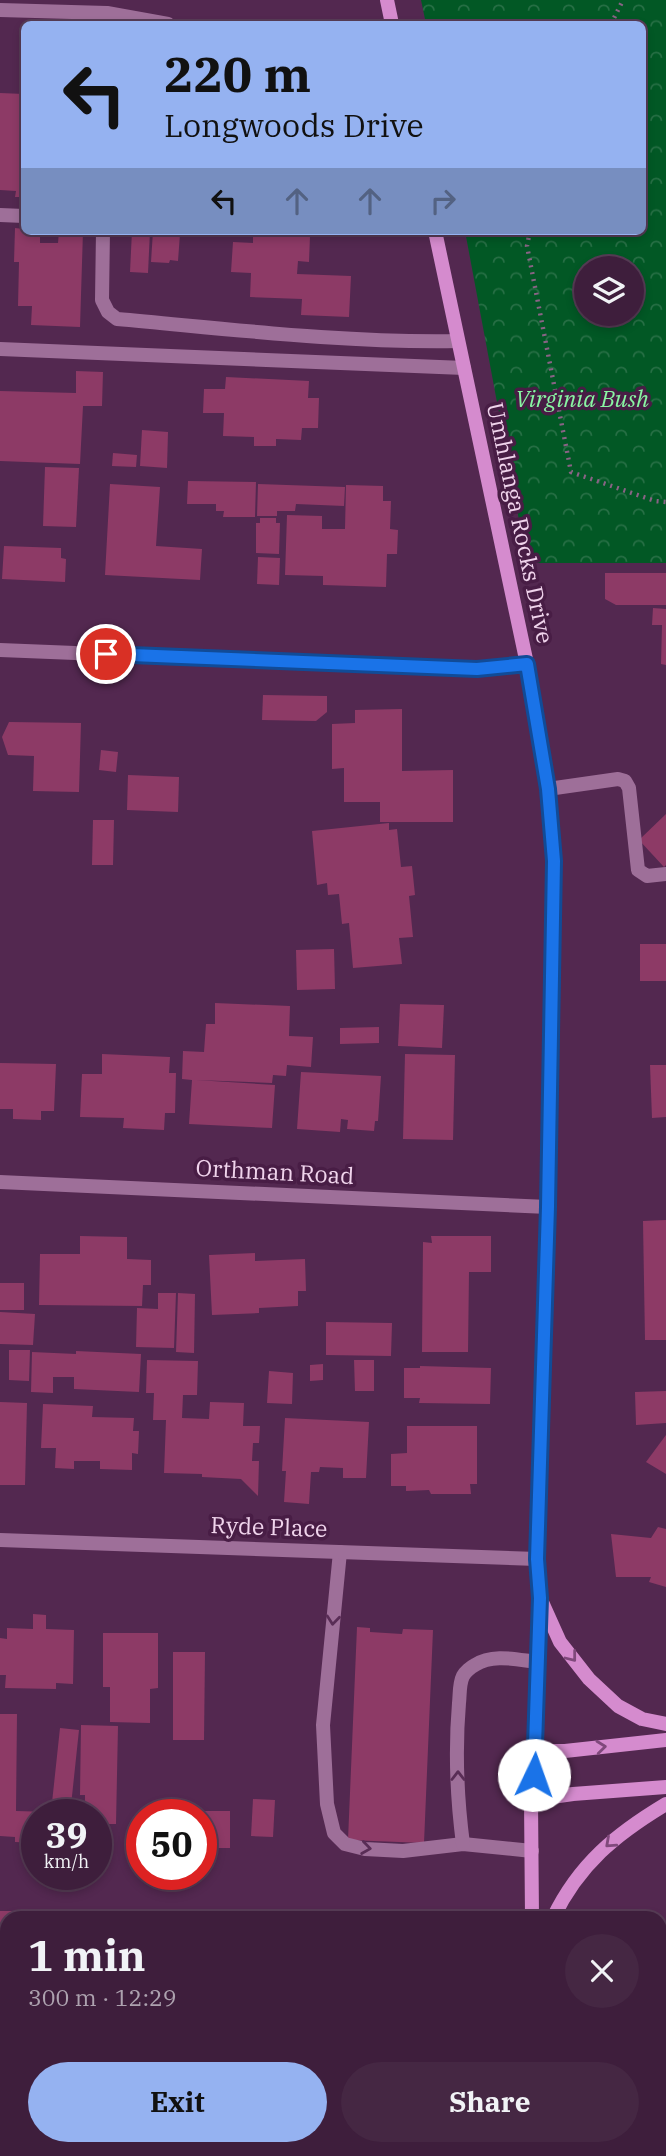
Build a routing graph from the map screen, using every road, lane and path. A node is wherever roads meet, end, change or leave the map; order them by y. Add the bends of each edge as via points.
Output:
1 (97, 0) edge
2 (387, 0) edge
3 (623, 0) edge
4 (0, 10) edge
5 (107, 13) junction
6 (151, 21) edge
7 (391, 21) edge
8 (612, 21) edge
9 (0, 215) edge
10 (21, 216) edge
11 (103, 235) edge
12 (436, 235) edge
13 (529, 235) edge
14 (458, 341) junction
15 (0, 349) edge
16 (464, 368) junction
17 (666, 502) edge
18 (0, 650) edge
19 (527, 664) junction
20 (548, 789) junction
21 (666, 874) edge
22 (0, 1182) edge
23 (548, 1207) junction
24 (0, 1540) edge
25 (340, 1552) junction
26 (537, 1559) junction
27 (540, 1598) junction
28 (538, 1662) junction
29 (666, 1724) edge
30 (666, 1740) edge
31 (536, 1751) junction
32 (666, 1787) edge
33 (531, 1800) junction
34 (666, 1804) edge
35 (463, 1844) junction
36 (532, 1851) junction
37 (532, 1911) edge
38 (556, 1911) edge

1 - 5 street
2 - 7 main road
3 - 8 path
4 - 5 street
5 - 6 street
9 - 10 street
11 - 14 street via 102,300 117,319 375,340
12 - 14 main road, Umhlanga Rocks Drive
13 - 17 path via 527,246 571,472
14 - 16 main road, Umhlanga Rocks Drive
15 - 16 street
16 - 19 main road, Umhlanga Rocks Drive
18 - 19 street via 477,669
19 - 20 main road, Umhlanga Rocks Drive
20 - 21 street via 625,780 638,870 647,876
20 - 23 main road, Umhlanga Rocks Drive via 554,861
22 - 23 street, Orthman Road
23 - 26 main road, Umhlanga Rocks Drive
24 - 25 street, Ryde Place
25 - 26 street, Ryde Place
25 -> 35 street via 323,1725 327,1804 334,1833 345,1844 365,1849 403,1851
26 - 27 main road, Umhlanga Rocks Drive
27 - 28 main road, Umhlanga Rocks Drive
27 -> 29 main road via 560,1642 589,1679 618,1706 642,1719
28 - 31 main road, Umhlanga Rocks Drive
35 -> 28 street via 458,1718 464,1675 484,1660
31 -> 30 main road
31 - 33 main road, Umhlanga Rocks Drive
32 - 33 main road
33 - 36 main road, Umhlanga Rocks Drive
34 -> 38 main road via 629,1826 589,1862
35 - 36 street
36 - 37 main road, Umhlanga Rocks Drive

